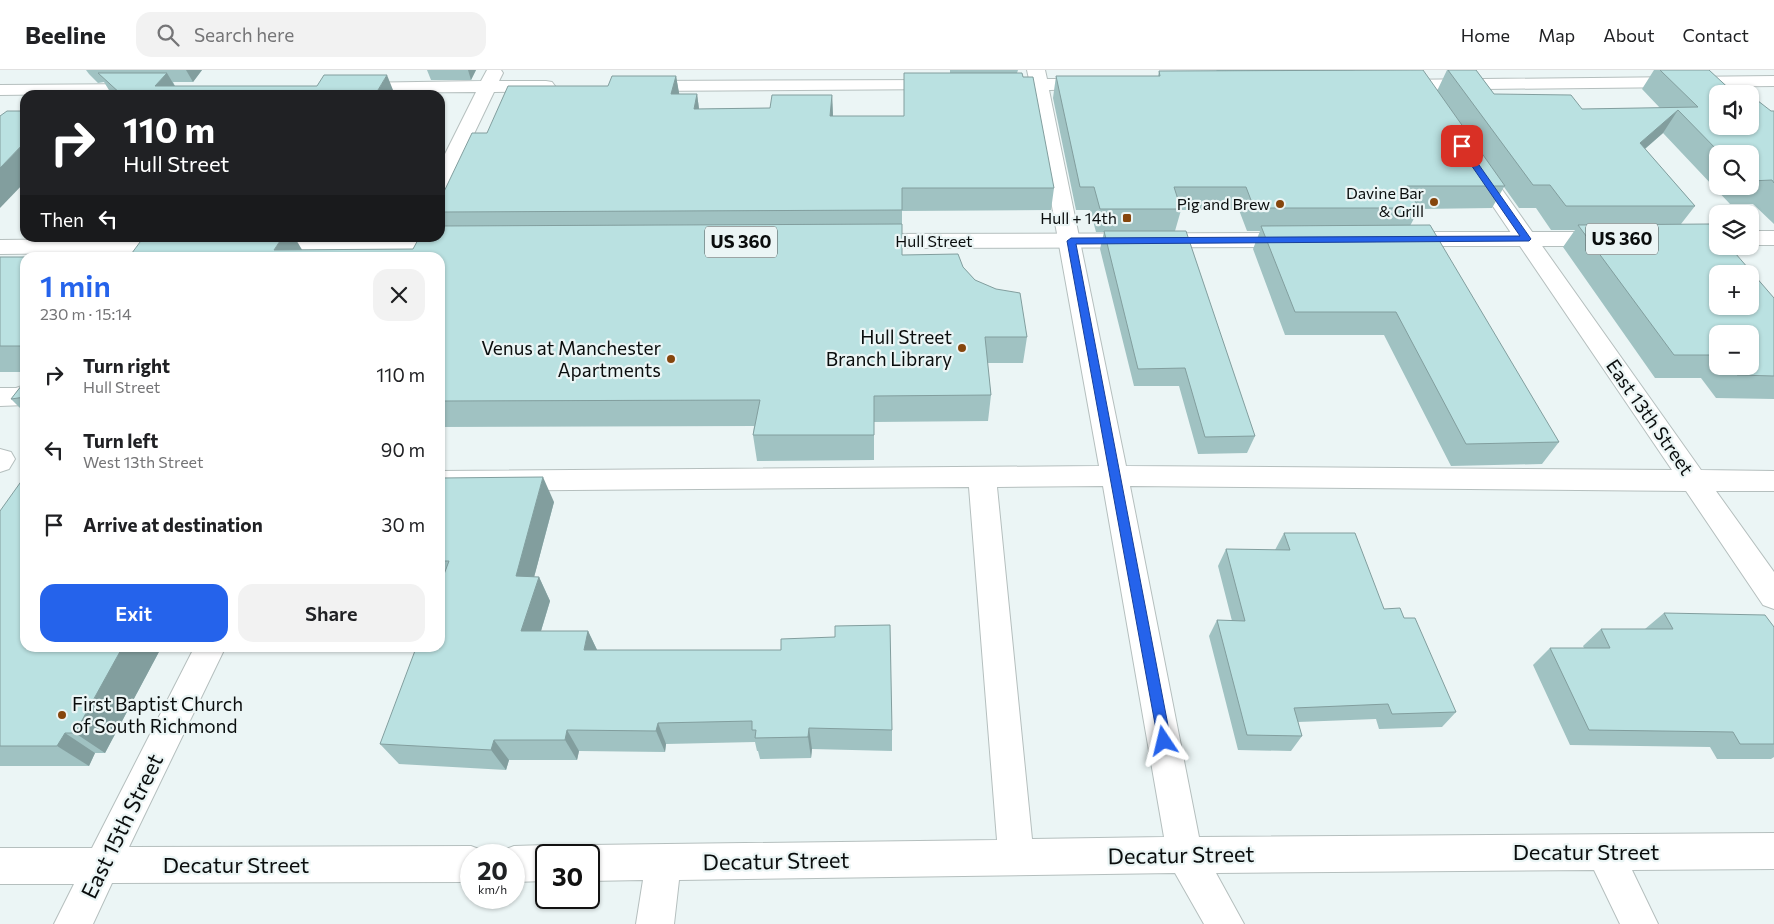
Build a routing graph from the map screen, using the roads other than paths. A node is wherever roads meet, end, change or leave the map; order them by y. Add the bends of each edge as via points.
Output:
1 (411, 70) edge
2 (911, 77) edge
3 (1037, 77) edge
4 (492, 78) edge
5 (1774, 81) edge
6 (1107, 84) edge
7 (961, 85) edge
8 (980, 85) edge
9 (1381, 85) edge
10 (1420, 85) edge
11 (567, 86) edge
12 (626, 86) edge
13 (402, 87) junction
14 (334, 88) edge
15 (167, 89) edge
16 (0, 90) edge
17 (1465, 150) edge
18 (445, 174) edge
19 (1622, 238) edge
20 (1759, 238) edge
21 (1774, 238) edge
22 (1378, 239) edge
23 (1526, 239) junction
24 (1308, 240) edge
25 (1071, 241) junction
26 (841, 242) edge
27 (471, 243) edge
28 (192, 245) edge
29 (242, 245) edge
30 (410, 246) edge
31 (0, 247) edge
32 (138, 252) edge
33 (0, 397) edge
34 (20, 397) edge
35 (1115, 476) junction
36 (982, 477) junction
37 (445, 481) edge
38 (1694, 481) junction
39 (1774, 481) edge
40 (1774, 596) edge
41 (208, 652) edge
42 (1774, 851) edge
43 (1604, 852) junction
44 (1185, 855) junction
45 (1016, 857) junction
46 (663, 862) junction
47 (600, 863) edge
48 (460, 864) edge
49 (0, 866) edge
50 (102, 866) junction
51 (73, 924) edge
52 (654, 924) edge
53 (1224, 924) edge
54 (1639, 924) edge

1 - 13 street
2 - 7 street
2 - 12 street
3 - 6 street
3 - 8 street
3 - 25 street
4 - 11 street
4 - 13 street
4 - 18 street
5 - 10 street
9 - 10 street
13 - 14 street
15 - 16 street
17 - 23 street, East 13th Street
19 - 23 street, US 360
20 - 21 street
22 - 23 street, US 360
23 - 38 street, East 13th Street
24 - 25 street, Hull Street
25 - 26 street, Hull Street
25 - 35 street
27 - 30 street
28 - 32 street
29 - 30 street
31 - 32 street
33 - 34 street
35 - 36 street
35 - 38 street
35 - 44 street
36 - 37 street
36 - 45 street
38 - 39 street
38 - 40 street, East 13th Street
41 - 50 street, East 15th Street
42 - 43 street, Decatur Street
43 - 44 street, Decatur Street
43 - 54 street
44 - 45 street, Decatur Street
44 - 53 street
45 - 46 street, Decatur Street
46 - 47 street, Decatur Street
46 - 52 street
48 - 50 street, Decatur Street
49 - 50 street, Decatur Street
50 - 51 street, East 15th Street

